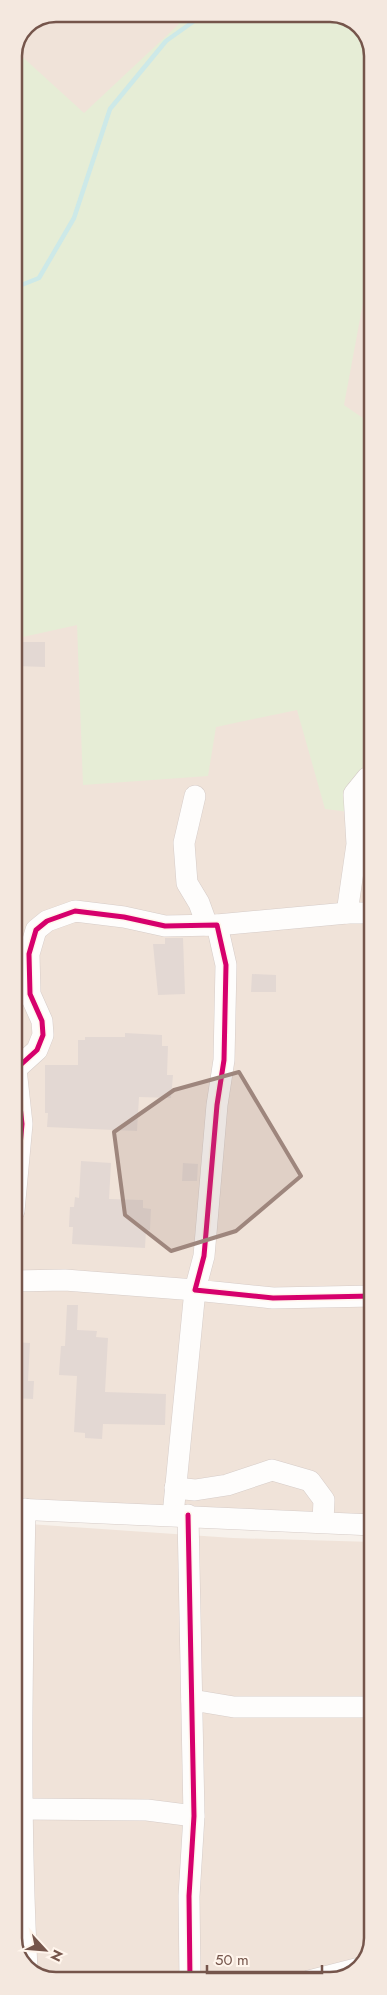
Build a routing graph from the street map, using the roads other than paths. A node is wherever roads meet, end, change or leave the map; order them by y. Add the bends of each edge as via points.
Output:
1 (364, 782) edge
2 (195, 796) dead end
3 (347, 913) junction
4 (364, 913) edge
5 (212, 925) junction
6 (22, 997) edge
7 (22, 1000) edge
8 (23, 1061) edge
9 (23, 1281) edge
10 (195, 1290) junction
11 (364, 1296) edge
12 (176, 1488) junction
13 (23, 1509) edge
14 (181, 1515) junction
15 (323, 1521) junction
16 (364, 1524) edge
17 (192, 1700) junction
18 (364, 1707) edge
19 (23, 1809) edge
20 (194, 1816) junction
21 (23, 1927) edge
22 (25, 1952) edge
23 (190, 1972) edge

1 - 3 street via 354,794 357,844
2 - 5 street via 184,844 187,883
3 - 4 street
3 - 5 street
5 - 6 street via 165,926 75,911 48,921 36,930
5 - 10 street via 226,964 224,1060 204,1256
7 - 8 street via 42,1021 44,1035 37,1050
9 - 10 street via 65,1280
10 - 11 street via 272,1298
10 - 12 street
12 - 14 street
12 - 15 street via 196,1490 227,1485 272,1470 310,1481 324,1500
13 - 14 street
14 - 15 street
14 - 17 street
15 - 16 street
17 - 18 street via 234,1707
17 - 20 street
19 - 20 street via 147,1810
20 - 23 street via 189,1896
21 - 22 street

